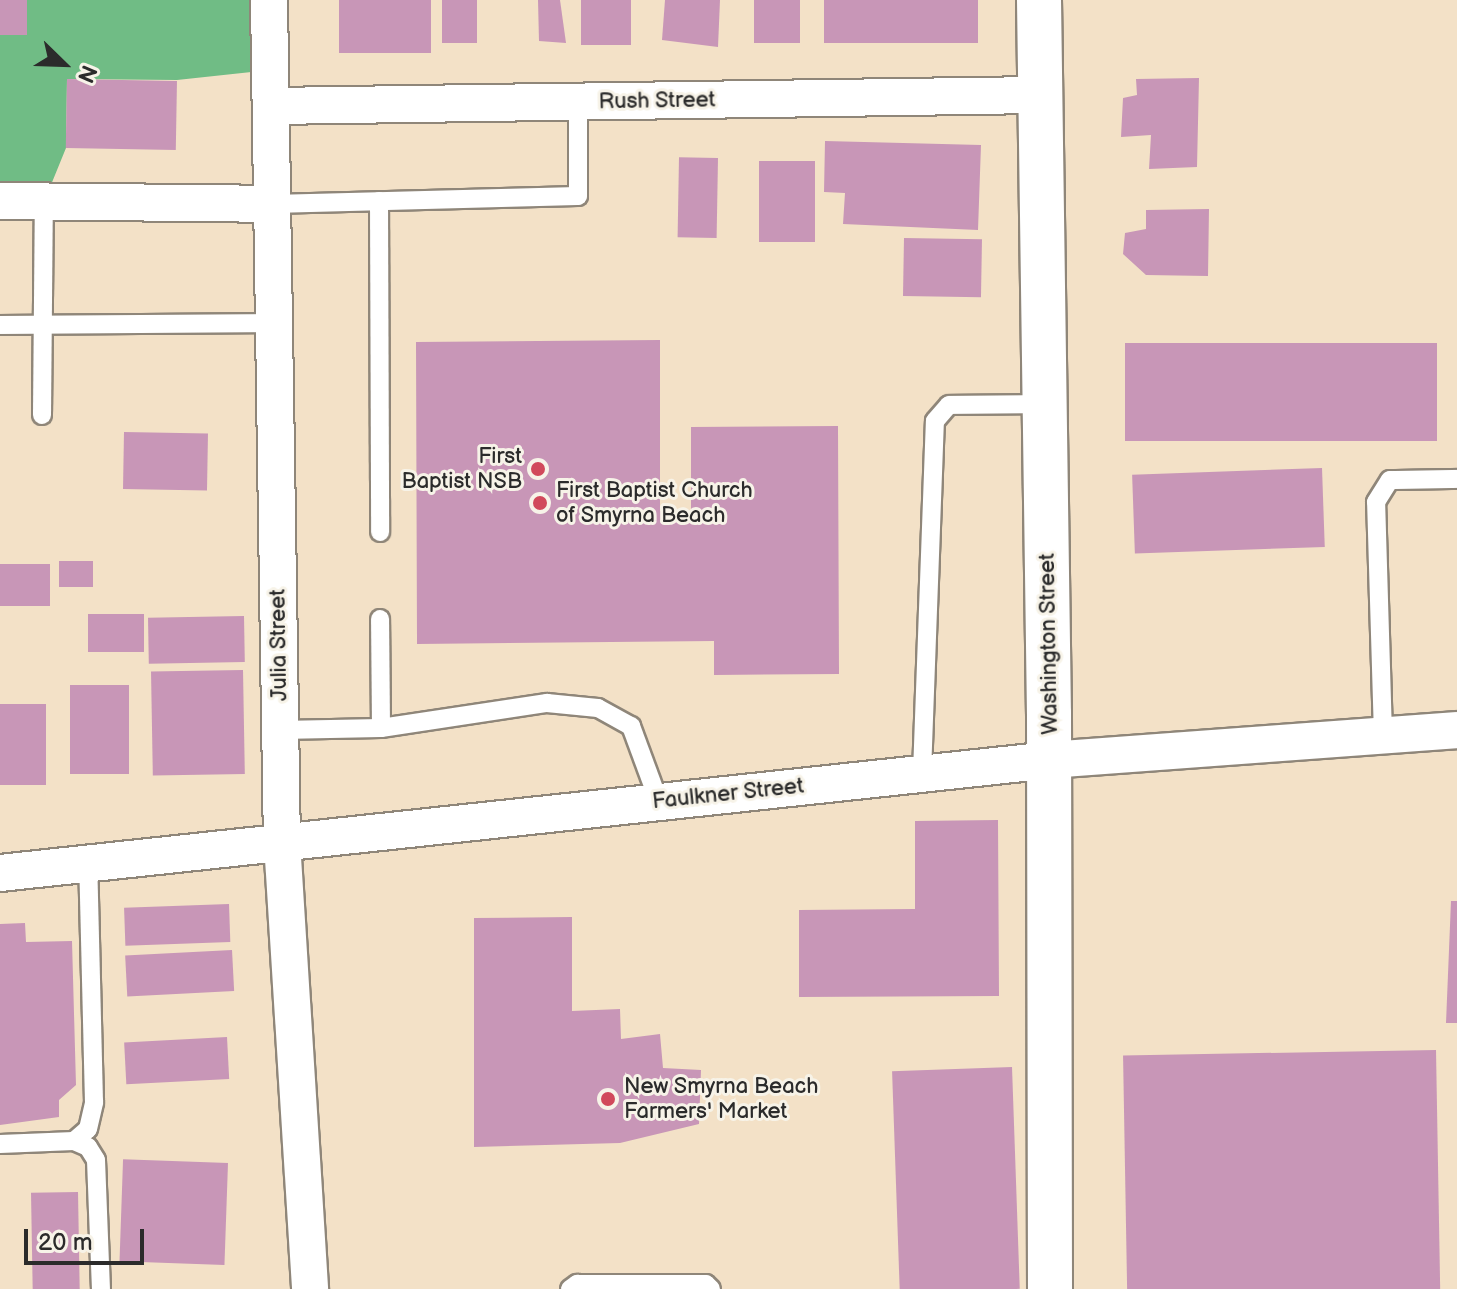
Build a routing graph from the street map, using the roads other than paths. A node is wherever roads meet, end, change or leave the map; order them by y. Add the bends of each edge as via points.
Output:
1 (269, 0) edge
2 (1039, 0) edge
3 (1043, 95) junction
4 (578, 102) junction
5 (271, 106) junction
6 (0, 201) edge
7 (379, 201) junction
8 (44, 202) junction
9 (272, 204) junction
10 (274, 323) junction
11 (0, 325) edge
12 (44, 325) junction
13 (1046, 403) junction
14 (42, 415) dead end
15 (1457, 479) edge
16 (380, 532) dead end
17 (380, 619) dead end
18 (381, 728) junction
19 (280, 730) junction
20 (1457, 730) edge
21 (1383, 735) junction
22 (1050, 760) junction
23 (922, 773) junction
24 (659, 802) junction
25 (282, 842) junction
26 (88, 863) junction
27 (0, 873) edge
28 (74, 1141) junction
29 (0, 1144) edge
30 (101, 1289) edge
31 (310, 1289) edge
32 (570, 1289) edge
33 (711, 1289) edge
34 (1050, 1289) edge

1 - 5 street, Julia Street
2 - 3 street, Washington Street
3 - 4 street, Rush Street
3 - 13 street, Washington Street
4 - 5 street, Rush Street
4 - 7 lane via 578,196
5 - 9 street, Julia Street
6 - 8 street
7 - 9 lane
7 - 16 lane
8 - 9 street
8 - 12 lane
9 - 10 street, Julia Street
10 - 12 lane
10 - 19 street, Julia Street
11 - 12 lane
12 - 14 lane
13 - 22 street, Washington Street
13 - 23 lane via 949,405 935,421
15 - 21 lane via 1390,480 1376,502
17 - 18 lane
18 - 19 lane
18 - 24 lane via 547,703 598,708 631,726
19 - 25 street, Julia Street
20 - 21 street, Faulkner Street
21 - 22 street, Faulkner Street
22 - 23 street, Faulkner Street
22 - 34 street, Washington Street
23 - 24 street, Faulkner Street
24 - 25 street, Faulkner Street
25 - 26 street, Faulkner Street
25 - 31 street, Julia Street
26 - 27 street, Faulkner Street
26 - 28 lane via 94,1102 88,1129
28 - 29 lane
28 - 30 lane via 88,1147 96,1160
32 - 33 lane via 706,1284

